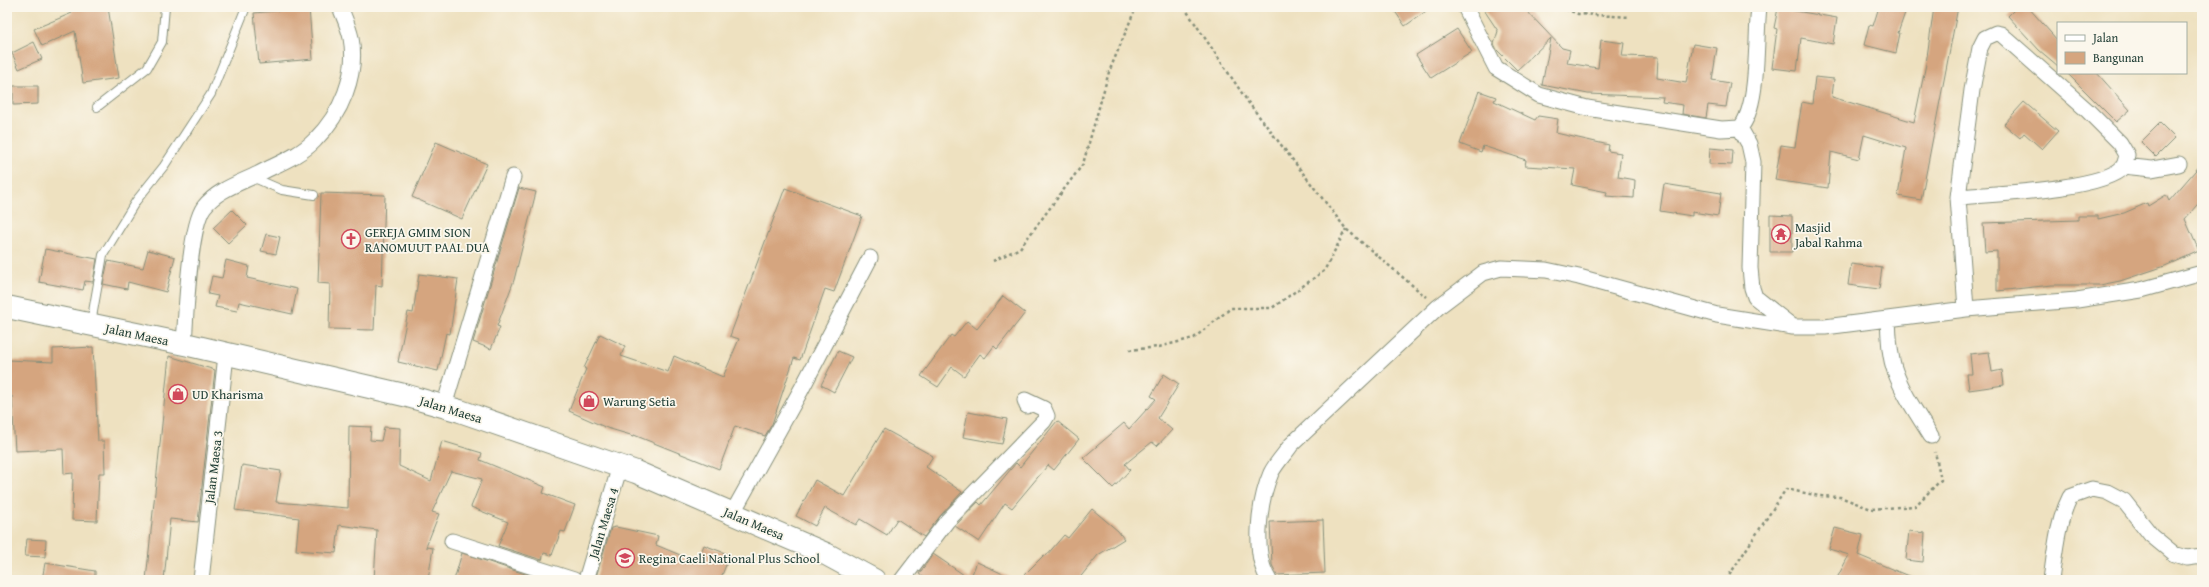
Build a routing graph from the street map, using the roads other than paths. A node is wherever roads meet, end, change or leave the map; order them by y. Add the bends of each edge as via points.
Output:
1 (165, 7) edge
2 (246, 7) edge
3 (340, 7) edge
4 (1465, 7) edge
5 (1759, 7) edge
6 (97, 107) dead end
7 (1740, 128) junction
8 (2179, 164) dead end
9 (2123, 166) junction
10 (252, 177) junction
11 (513, 177) dead end
12 (314, 195) dead end
13 (1958, 196) junction
14 (870, 258) dead end
15 (2202, 273) edge
16 (7, 307) edge
17 (1966, 309) junction
18 (1888, 319) junction
19 (91, 324) junction
20 (1793, 327) junction
21 (184, 344) junction
22 (226, 355) junction
23 (444, 406) junction
24 (1027, 406) dead end
25 (1931, 436) road end
26 (620, 466) junction
27 (732, 514) junction
28 (452, 541) dead end
29 (2202, 556) edge
30 (201, 580) edge
31 (574, 580) edge
32 (586, 580) edge
33 (874, 580) edge
34 (902, 580) edge
35 (1270, 580) edge
36 (2051, 580) edge

1 - 6 lane via 162,42 147,68
2 - 19 lane via 211,94 164,166 136,201 103,255
3 - 10 street via 351,38 352,60 350,82 337,112 315,141 297,154
4 - 7 street via 1496,68 1539,95 1587,108 1721,129
5 - 7 street via 1752,100 1747,120
7 - 20 street via 1749,144 1753,162 1750,268 1752,288 1755,298
8 - 9 street via 2152,169
9 - 13 street via 2097,180 2066,186
9 - 13 street via 2127,155 2120,143 2001,34 1996,33 1985,38 1980,48
10 - 12 lane via 282,190
10 - 21 street via 213,196 203,208 195,232
11 - 23 street
13 - 17 street
14 - 27 street
15 - 17 street via 2141,290 2077,300
16 - 19 street, Jalan Maesa
17 - 18 street
18 - 20 street via 1825,327
18 - 25 street via 1894,371
19 - 21 street, Jalan Maesa
20 - 35 street via 1717,315 1546,270 1501,268 1483,273 1438,307 1291,445 1272,472 1261,505 1259,553 1263,570
21 - 22 street, Jalan Maesa
22 - 23 street, Jalan Maesa
22 - 30 street, Jalan Maesa 3
23 - 26 street, Jalan Maesa
24 - 34 street via 1025,400 1044,409 1047,416 1044,421 947,521
26 - 27 street, Jalan Maesa
26 - 32 street, Jalan Maesa 4
27 - 33 street, Jalan Maesa via 826,554
28 - 31 street
29 - 36 street via 2187,558 2174,554 2151,535 2124,502 2107,492 2092,489 2070,497 2063,510

